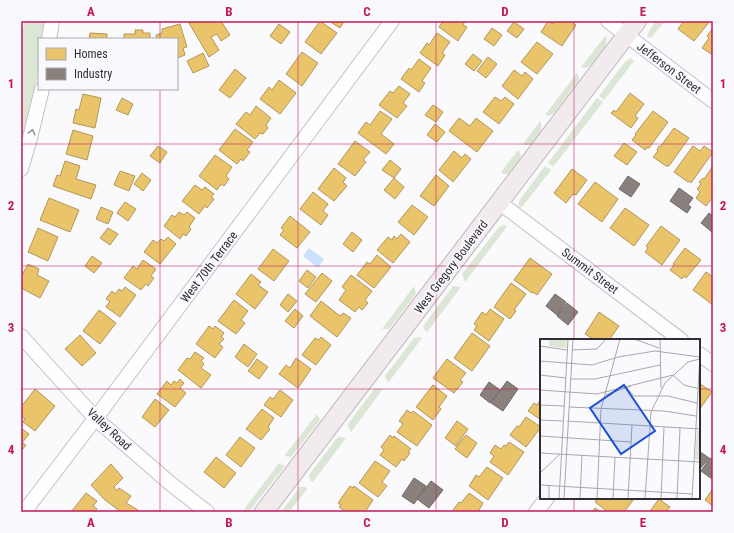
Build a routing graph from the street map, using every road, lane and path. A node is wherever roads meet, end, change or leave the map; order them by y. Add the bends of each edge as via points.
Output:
1 (52, 21) edge
2 (392, 21) edge
3 (608, 21) edge
4 (637, 21) edge
5 (626, 35) junction
6 (49, 38) edge
7 (42, 90) edge
8 (713, 101) edge
9 (21, 169) edge
10 (500, 203) junction
11 (21, 336) edge
12 (673, 338) edge
13 (700, 355) edge
14 (713, 364) edge
15 (96, 419) junction
16 (546, 499) edge
17 (24, 512) edge
18 (207, 512) edge
19 (264, 512) edge
20 (536, 512) edge

1 - 6 street
2 - 15 street, West 70th Terrace
3 - 5 street, Jefferson Street
4 - 5 main road, West Gregory Boulevard
5 - 8 street, Jefferson Street
5 - 10 main road, West Gregory Boulevard
9 -> 7 street
10 - 12 street, Summit Street
10 - 19 main road, West Gregory Boulevard
11 - 15 street, Valley Road
13 - 14 street
15 - 17 street, West 70th Terrace
15 - 18 street, Valley Road
16 - 20 street

